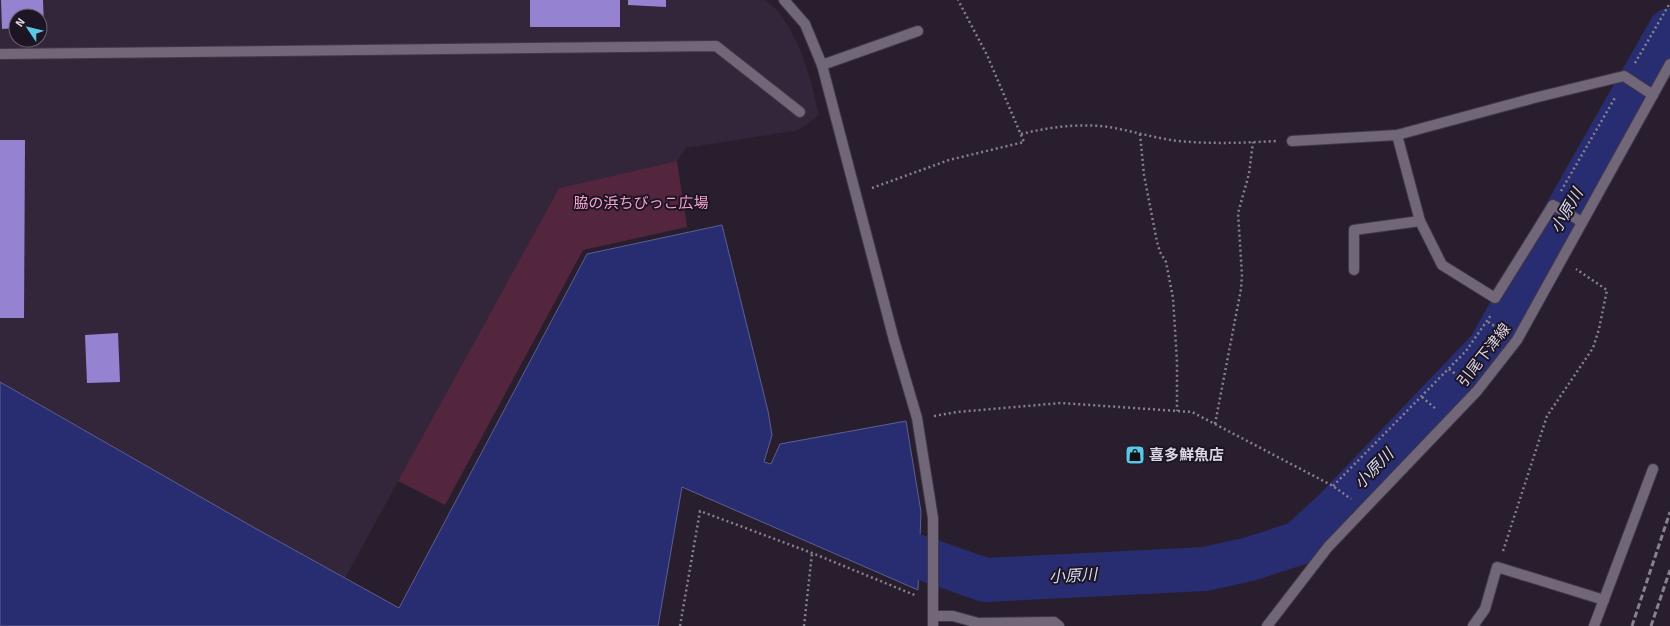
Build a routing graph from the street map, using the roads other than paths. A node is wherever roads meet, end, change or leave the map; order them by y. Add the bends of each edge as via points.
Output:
1 (784, 0) edge
2 (918, 31) dead end
3 (0, 54) edge
4 (1670, 64) edge
5 (822, 65) junction
6 (1649, 92) junction
7 (800, 112) dead end
8 (1397, 135) junction
9 (1292, 141) road end
10 (1578, 220) junction
11 (1420, 221) junction
12 (1354, 270) dead end
13 (1653, 469) dead end
14 (1604, 600) junction
15 (933, 621) edge
16 (1059, 626) edge
17 (1267, 626) edge
18 (1473, 626) edge
19 (1594, 626) edge

1 - 5 street via 805,24
2 - 5 street
3 - 7 street via 716,46
4 - 6 street, 引尾下津線
5 - 15 street via 894,340 918,418 933,518
6 - 8 street via 1624,76
6 - 10 street, 引尾下津線
8 - 9 street
8 - 11 street
10 - 11 street via 1555,206 1495,298 1442,265
10 - 17 street, 引尾下津線 via 1562,259 1517,340 1477,391 1328,548
11 - 12 street via 1354,230
13 - 14 street
14 - 18 street via 1498,567 1485,609
14 - 19 street
15 - 16 street via 953,616 978,623 1054,622

